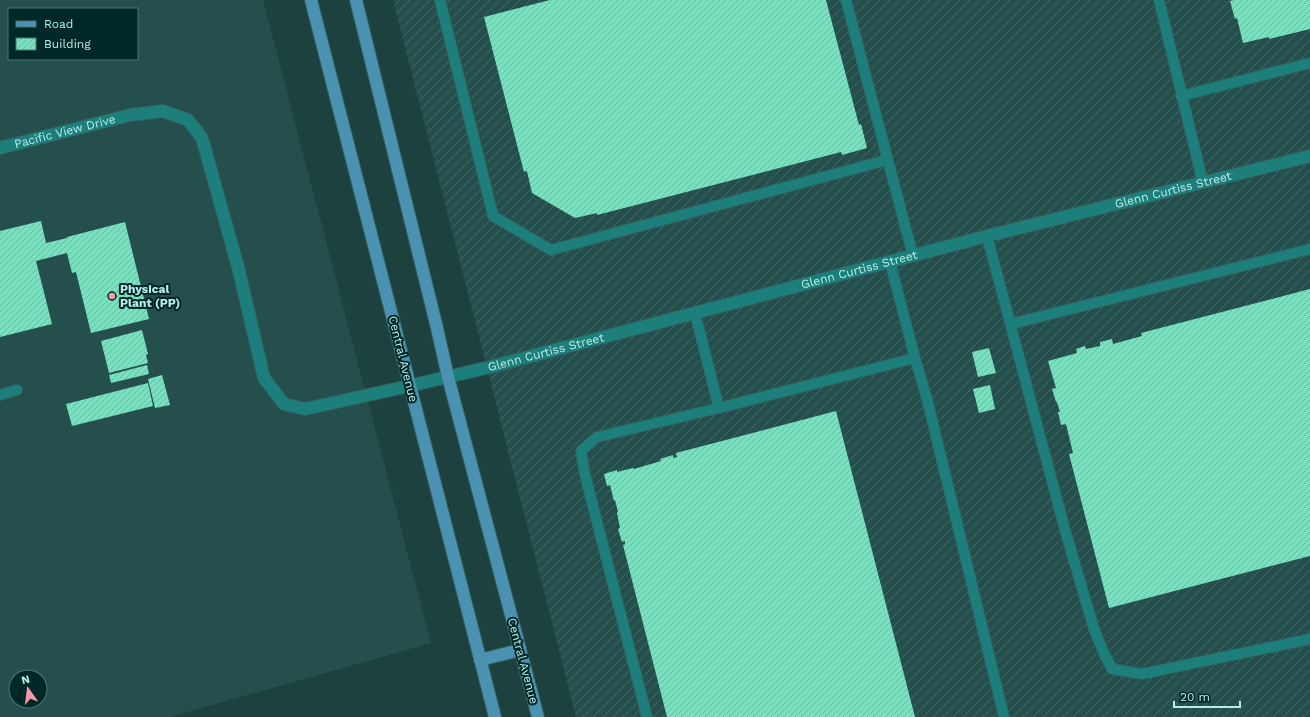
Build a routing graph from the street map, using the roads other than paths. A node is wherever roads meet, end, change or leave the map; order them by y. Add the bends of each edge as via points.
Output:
1 (311, 0) edge
2 (356, 0) edge
3 (440, 0) edge
4 (846, 0) edge
5 (1159, 0) edge
6 (1310, 63) edge
7 (1181, 96) junction
8 (0, 148) edge
9 (1310, 156) edge
10 (887, 160) junction
11 (1203, 183) junction
12 (987, 236) junction
13 (1310, 249) edge
14 (913, 256) junction
15 (890, 262) junction
16 (695, 313) junction
17 (1011, 324) junction
18 (915, 358) junction
19 (448, 376) junction
20 (409, 386) junction
21 (17, 390) dead end
22 (0, 395) edge
23 (719, 408) junction
24 (1310, 639) edge
25 (520, 650) junction
26 (480, 660) junction
27 (495, 717) edge
28 (538, 717) edge
29 (647, 717) edge
30 (1004, 717) edge

1 - 20 main road, Central Avenue
2 - 19 main road, Central Avenue
3 - 10 lane via 493,216 551,250
4 - 10 lane
5 - 7 lane
6 - 7 lane
7 - 11 lane
8 - 20 street, Pacific View Drive via 130,115 163,111 188,120 202,138 238,267 264,378 284,404 305,409
9 - 11 street, Glenn Curtiss Street
10 - 14 lane
11 - 12 street, Glenn Curtiss Street
12 - 14 street, Glenn Curtiss Street
12 - 17 lane
13 - 17 lane
14 - 15 street, Glenn Curtiss Street
15 - 16 street, Glenn Curtiss Street
15 - 18 lane
16 - 19 street, Glenn Curtiss Street
16 - 23 lane
17 - 24 lane via 1064,530 1094,629 1112,669 1142,674
18 - 23 lane
18 - 30 lane
19 - 20 street, Glenn Curtiss Street
19 - 25 main road, Central Avenue
20 - 26 main road, Central Avenue
21 - 22 lane
23 - 29 lane via 597,437 581,451
25 - 26 main road
25 - 28 main road, Central Avenue
26 - 27 main road, Central Avenue

